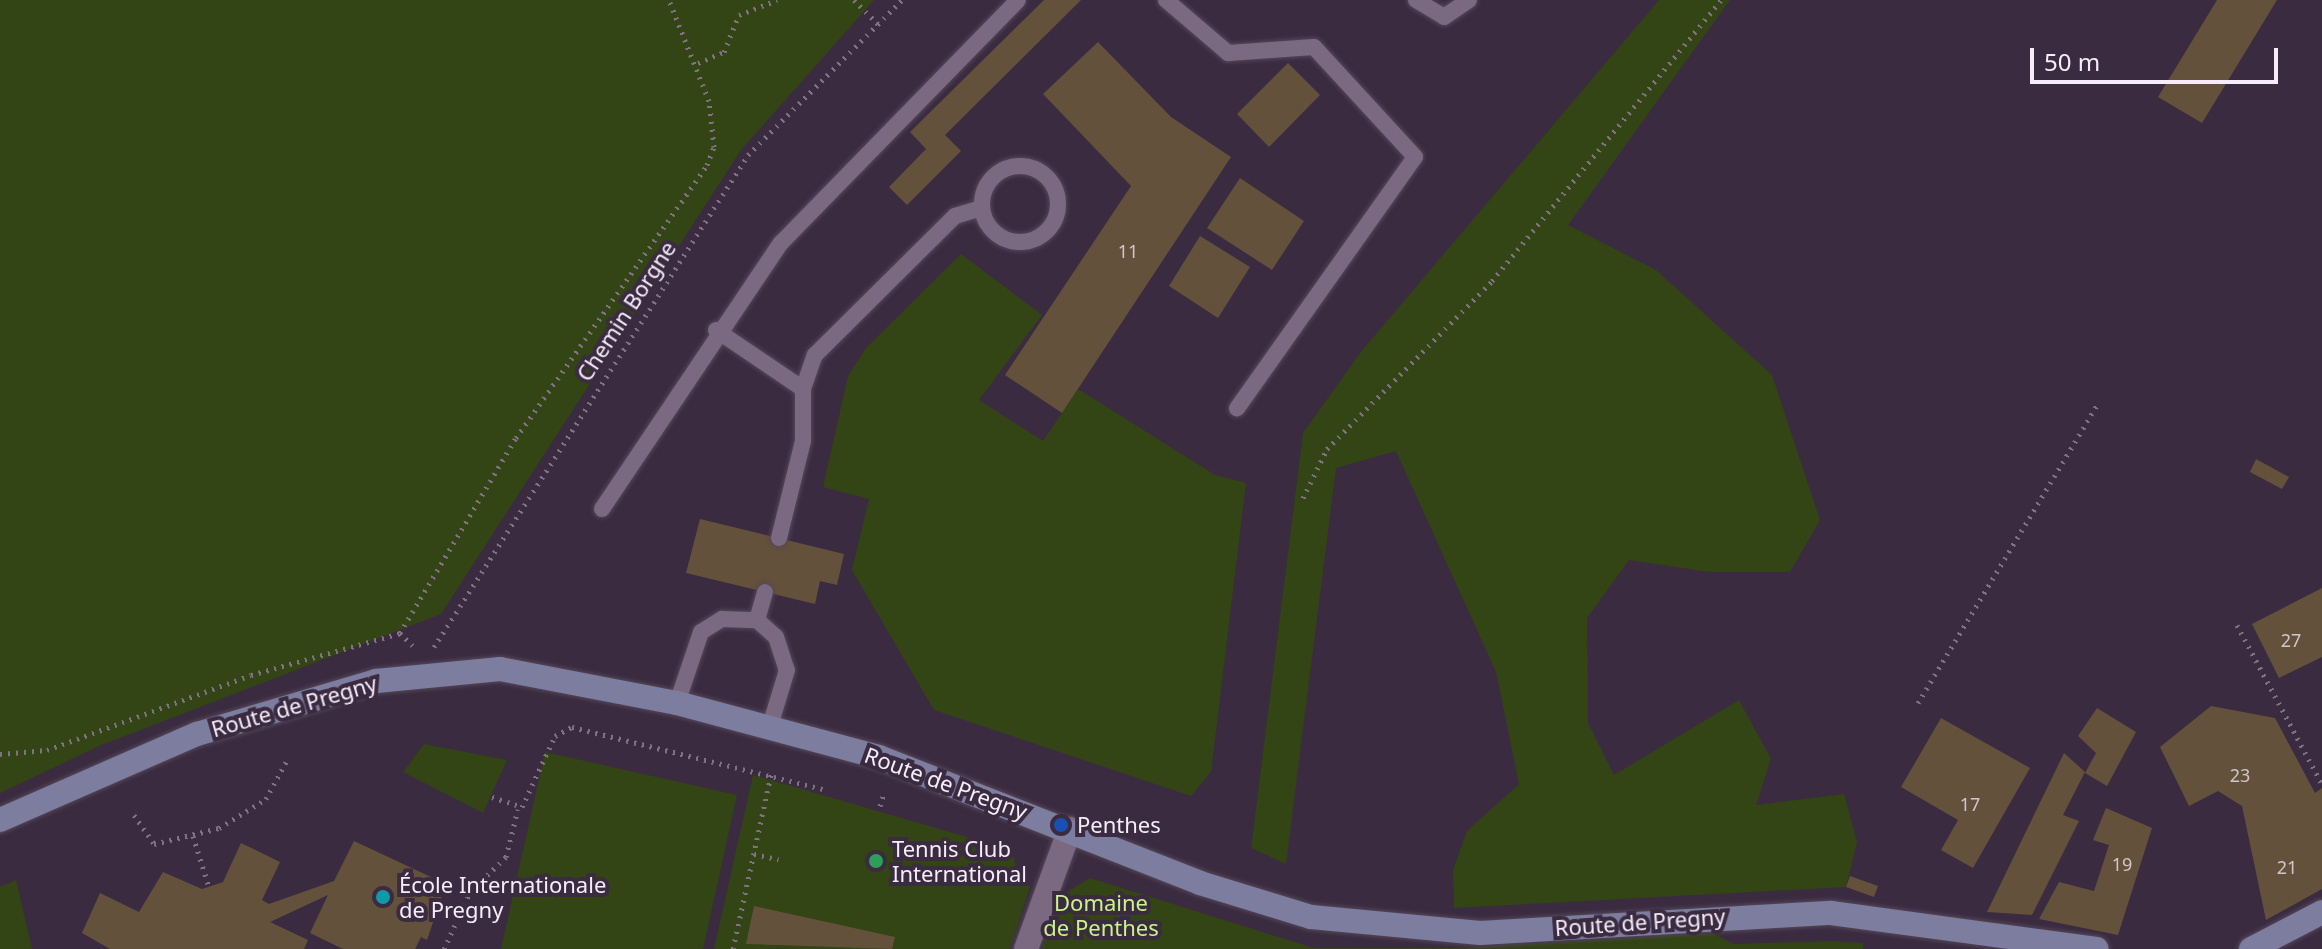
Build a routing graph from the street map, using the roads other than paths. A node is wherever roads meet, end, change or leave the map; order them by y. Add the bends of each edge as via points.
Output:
1 (1018, 0) edge
2 (1166, 0) edge
3 (1416, 0) edge
4 (1469, 0) edge
5 (982, 208) junction
6 (716, 330) junction
7 (803, 389) junction
8 (1237, 408) dead end
9 (602, 509) dead end
10 (779, 538) dead end
11 (765, 592) dead end
12 (757, 620) junction
13 (677, 703) junction
14 (770, 726) junction
15 (0, 820) edge
16 (1070, 829) junction
17 (2322, 912) edge
18 (1026, 949) edge
19 (2097, 949) edge
20 (2251, 949) edge

1 - 6 lane via 781,243
2 - 8 lane via 1228,53 1314,47 1415,157
3 - 4 lane via 1444,17
5 - 5 lane via 989,181 1021,165 1043,173 1058,205 1048,229 1025,242 1000,237
5 - 7 lane via 955,216 815,355
6 - 7 lane
6 - 9 lane
7 - 10 lane via 803,441
11 - 12 lane
12 - 13 lane via 722,619 701,632
12 - 14 lane via 776,637 787,670
13 - 14 street, Route de Pregny
13 - 15 street, Route de Pregny via 538,673 418,663 197,734
14 - 16 street, Route de Pregny via 929,773
16 - 18 street
16 - 19 street, Route de Pregny via 1253,901 1389,929 1480,933 1831,913
17 - 20 street

